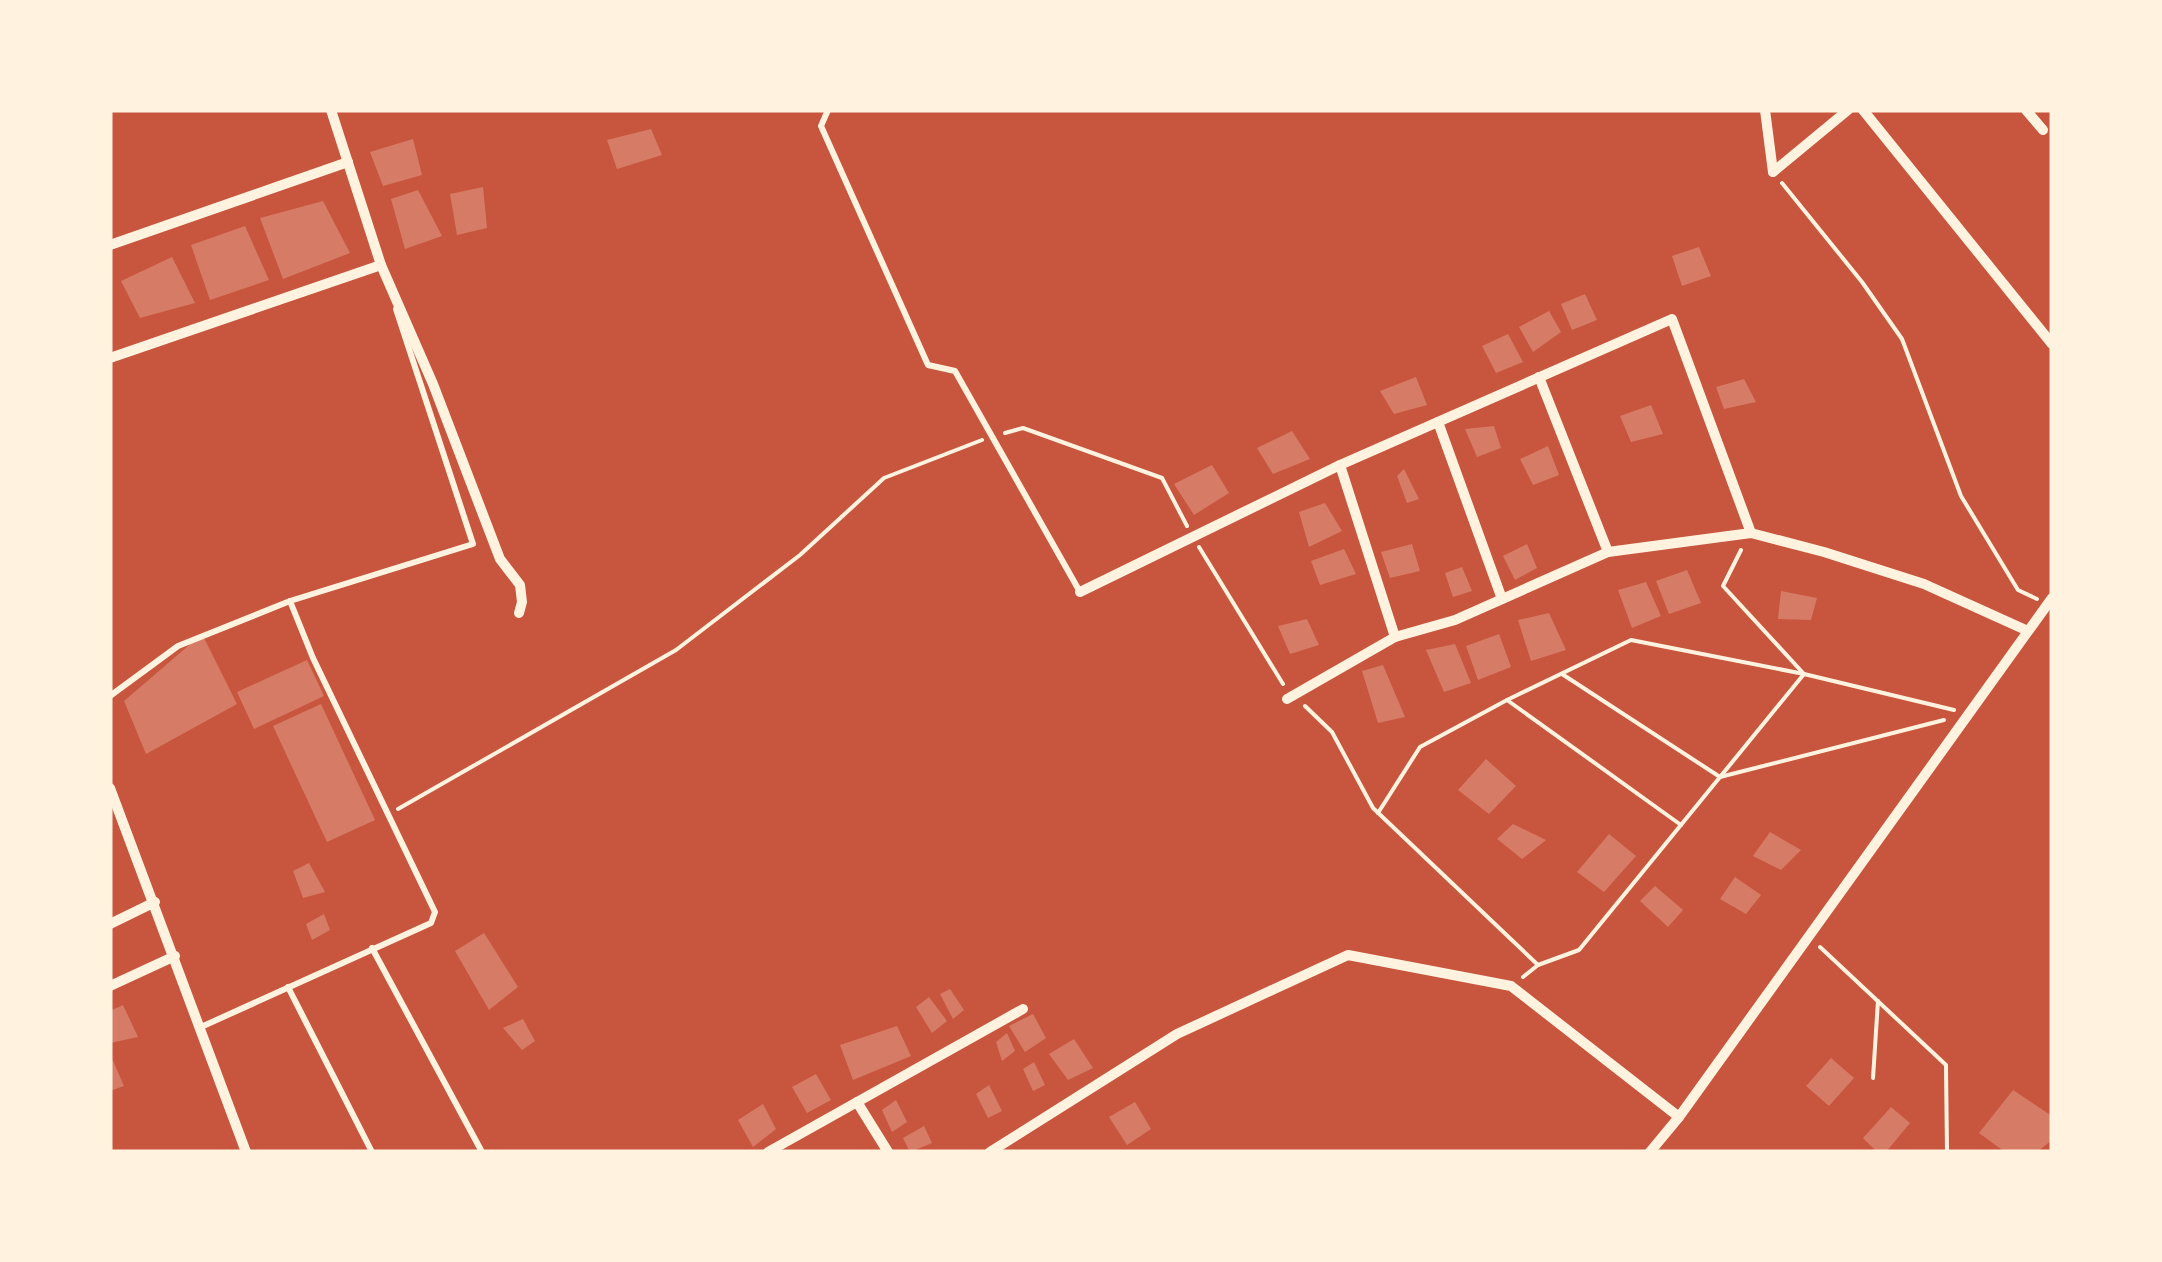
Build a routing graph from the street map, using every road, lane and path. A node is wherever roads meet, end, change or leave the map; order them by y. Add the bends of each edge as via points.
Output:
1 (331, 110) edge
2 (828, 110) edge
3 (1765, 110) edge
4 (1848, 110) edge
5 (1864, 110) edge
6 (2026, 110) edge
7 (2042, 130) dead end
8 (348, 162) junction
9 (1773, 172) junction
10 (110, 245) edge
11 (381, 265) junction
12 (2052, 344) edge
13 (110, 358) edge
14 (1539, 377) junction
15 (1438, 422) junction
16 (992, 436) junction
17 (1340, 465) junction
18 (1750, 533) junction
19 (1193, 537) junction
20 (1608, 552) junction
21 (1080, 592) joint
22 (1502, 599) junction
23 (290, 601) junction
24 (2050, 601) edge
25 (518, 613) dead end
26 (2028, 631) junction
27 (1394, 637) junction
28 (1560, 673) junction
29 (1804, 674) junction
30 (1289, 695) junction
31 (110, 696) edge
32 (1507, 700) junction
33 (1968, 714) junction
34 (1720, 777) junction
35 (110, 788) edge
36 (1378, 813) junction
37 (389, 814) junction
38 (1681, 825) junction
39 (155, 902) junction
40 (110, 924) edge
41 (1808, 937) junction
42 (372, 948) junction
43 (175, 956) junction
44 (1538, 965) junction
45 (110, 986) edge
46 (1511, 986) junction
47 (288, 987) junction
48 (1878, 1001) junction
49 (1023, 1009) dead end
50 (200, 1027) junction
51 (1873, 1078) dead end
52 (856, 1102) junction
53 (1680, 1117) junction
54 (246, 1152) edge
55 (372, 1152) edge
56 (482, 1152) edge
57 (768, 1152) edge
58 (888, 1152) edge
59 (990, 1152) edge
60 (1650, 1152) edge
61 (1947, 1152) edge

1 - 8 street
2 - 16 lane via 821,126 928,364 956,371
3 - 9 street
4 - 9 street
5 - 12 street
6 - 7 street
8 - 10 street
8 - 11 street
9 - 24 path via 1902,339 1961,496 2018,590
11 - 13 street
11 - 23 lane via 473,544
11 - 25 street via 500,559 520,585
14 - 15 street
14 - 18 street via 1672,318
14 - 20 street
15 - 17 street
15 - 22 street
16 - 19 path via 1023,428 1162,478
16 - 21 lane
16 - 37 path via 884,478 800,555 676,650
17 - 19 street
17 - 27 street
18 - 20 street
18 - 26 street via 1924,584
18 - 29 path via 1722,586
19 - 21 street
19 - 30 path
20 - 22 street
22 - 27 street
23 - 31 lane via 178,646
23 - 37 lane
24 - 26 street
26 - 33 street
27 - 30 street
28 - 29 path via 1631,640
28 - 32 path
28 - 34 path
29 - 33 path
29 - 34 path
30 - 36 path via 1332,732
32 - 36 path via 1420,747
32 - 38 path
33 - 34 path
33 - 41 street
34 - 38 path
35 - 39 street
36 - 44 path
37 - 42 lane via 435,912 431,923
38 - 44 path via 1579,950
39 - 40 street
39 - 43 street
41 - 48 path
41 - 53 street
42 - 47 lane
42 - 56 lane
43 - 45 street
43 - 50 street
44 - 46 path
46 - 53 street
46 - 59 street via 1348,956 1177,1034
47 - 50 lane
47 - 55 lane
48 - 51 path
48 - 61 path via 1946,1064
49 - 52 street
50 - 54 street
52 - 57 street
52 - 58 street
53 - 60 street

